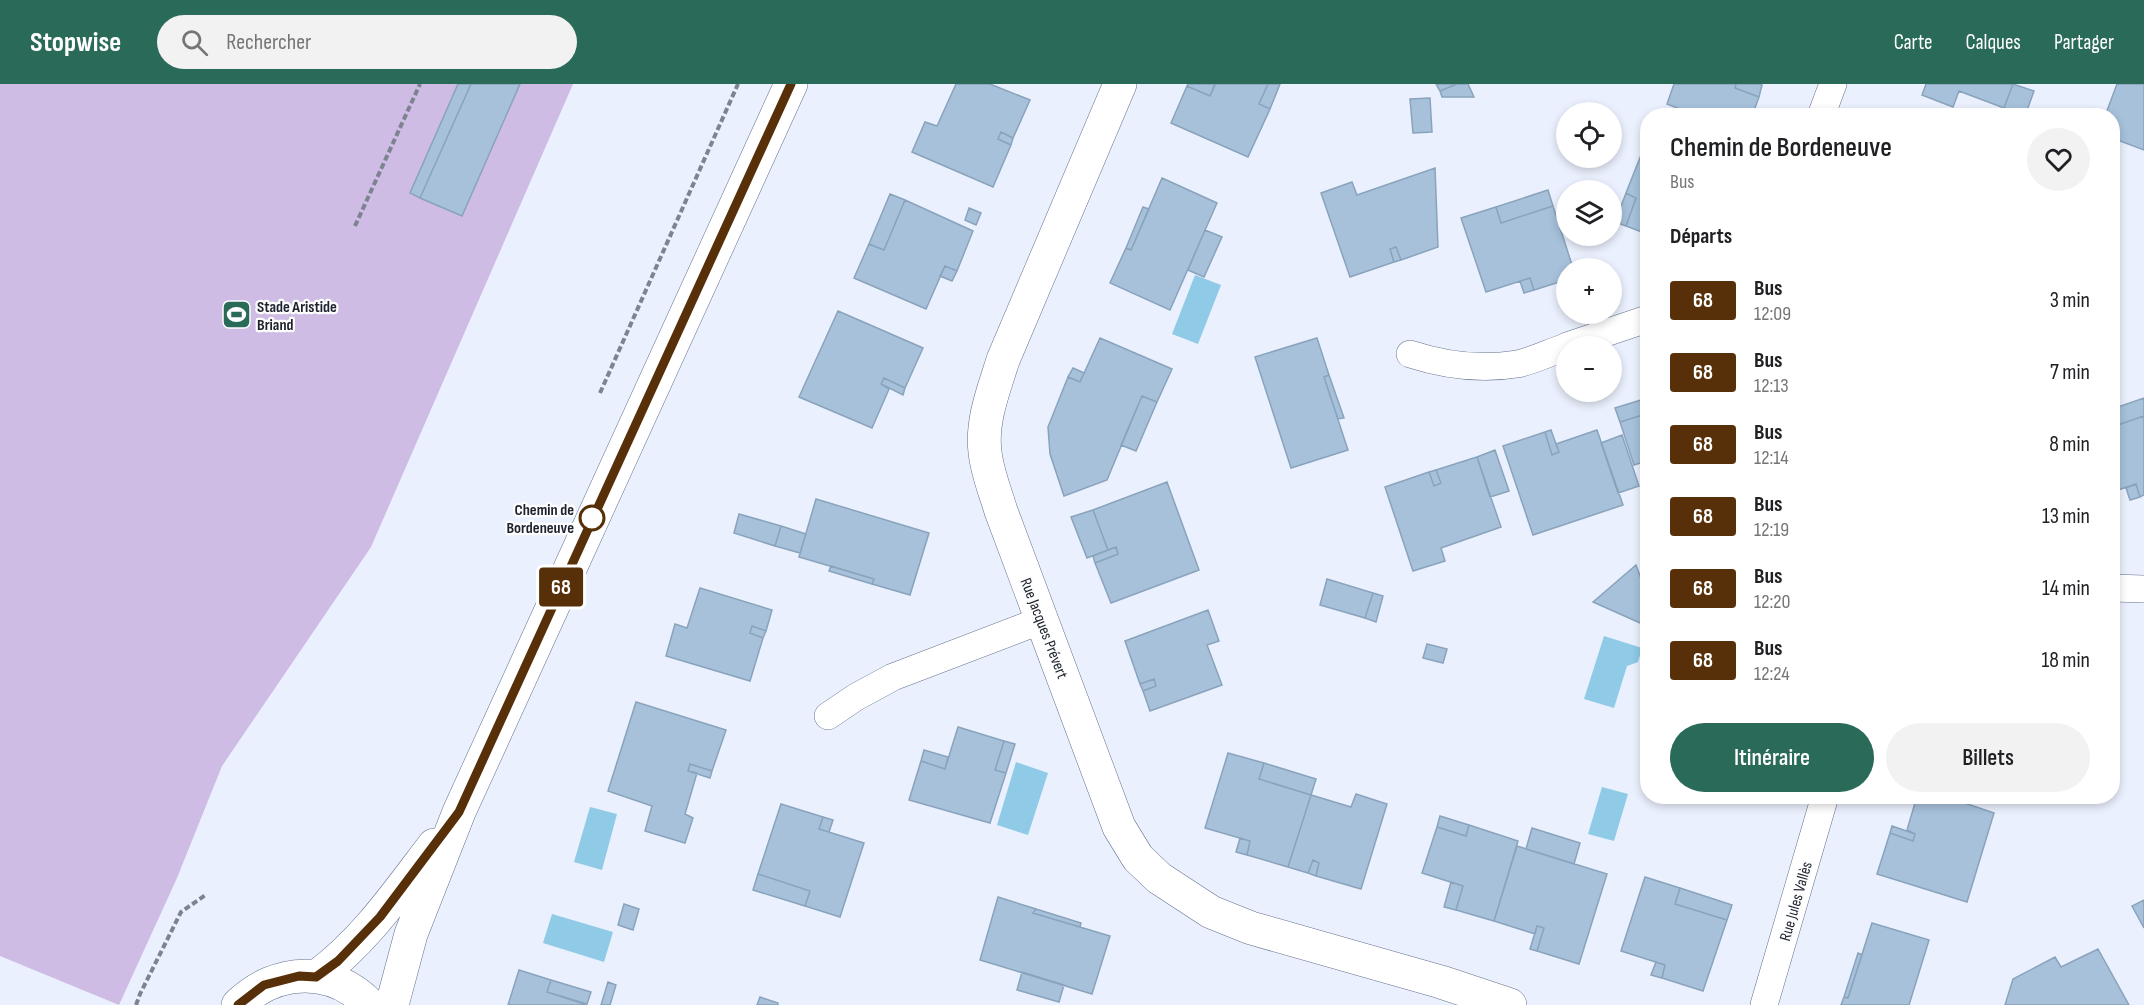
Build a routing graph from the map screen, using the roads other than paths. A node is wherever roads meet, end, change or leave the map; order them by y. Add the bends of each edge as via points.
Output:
1 (791, 84) edge
2 (1120, 84) edge
3 (1833, 84) edge
4 (1824, 108) edge
5 (1640, 321) edge
6 (1598, 336) edge
7 (1556, 351) edge
8 (1410, 354) dead end
9 (2120, 588) edge
10 (2144, 589) edge
11 (1042, 620) junction
12 (828, 716) dead end
13 (1823, 804) edge
14 (459, 812) junction
15 (316, 977) junction
16 (1438, 994) edge
17 (238, 1005) edge
18 (370, 1005) edge
19 (392, 1005) edge
20 (1510, 1005) edge
21 (1764, 1005) edge

1 - 14 street
2 - 11 street, Rue Jacques Prévert via 1004,360 986,425 984,451 990,478
3 - 4 lane
5 - 6 lane
7 - 8 lane via 1518,364 1477,366 1440,363
9 - 10 lane
11 - 12 lane via 893,677
11 - 16 street, Rue Jacques Prévert via 1119,826 1138,858 1159,878 1211,912
13 - 21 lane, Rue Jules Vallès
14 - 15 street via 380,917 338,961
14 - 19 street via 411,934
15 - 17 street via 299,976 264,985
15 - 18 street via 339,983 360,994
16 - 20 street, Rue Jacques Prévert

